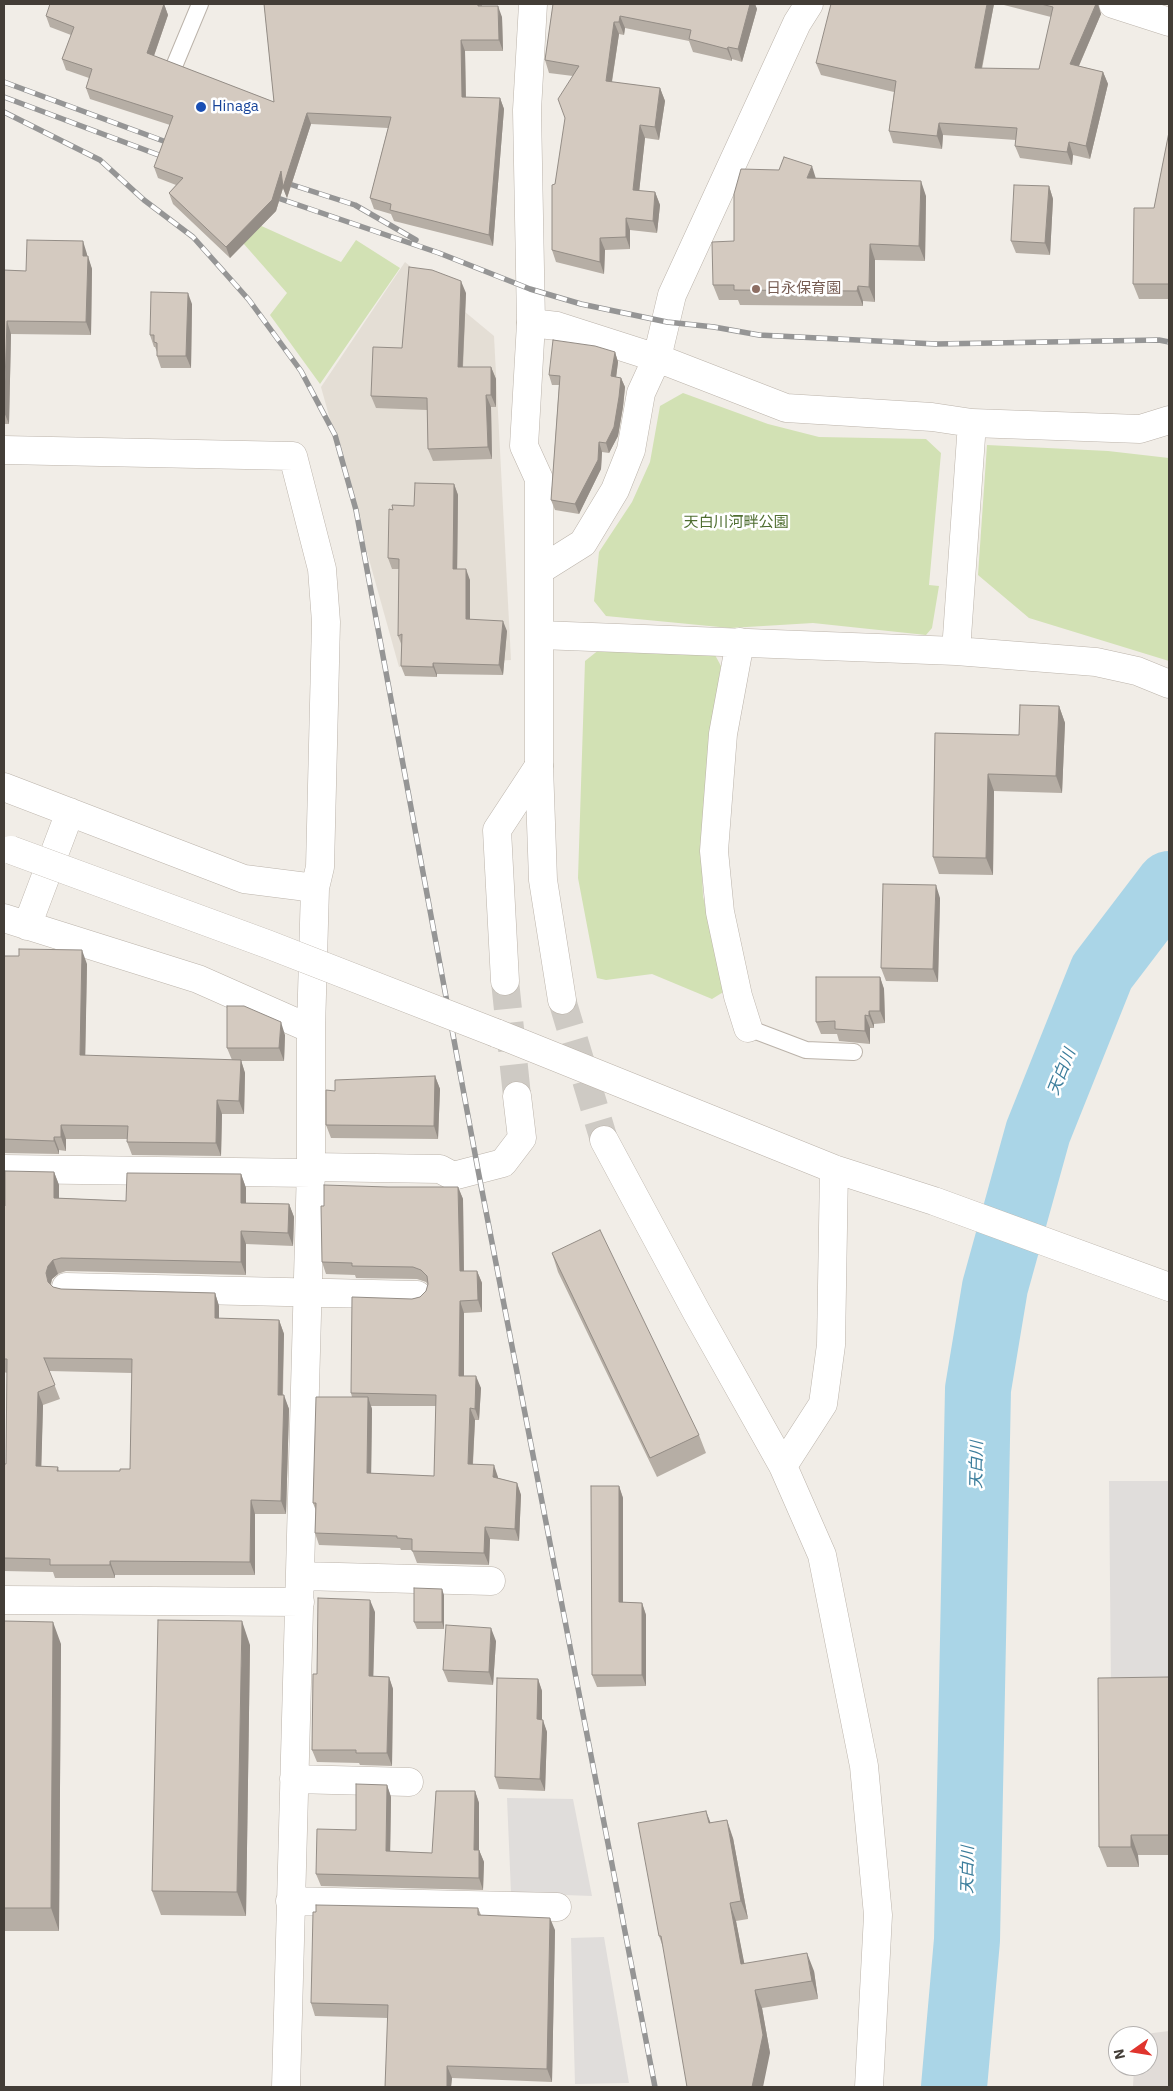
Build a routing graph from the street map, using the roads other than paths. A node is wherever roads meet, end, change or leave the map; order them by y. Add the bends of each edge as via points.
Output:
1 (200, 4) edge
2 (533, 4) edge
3 (808, 4) edge
4 (1113, 4) edge
5 (1169, 22) edge
6 (175, 64) edge
7 (531, 323) junction
8 (657, 358) junction
9 (1169, 420) edge
10 (972, 423) junction
11 (1140, 429) junction
12 (1169, 434) edge
13 (4, 450) edge
14 (540, 570) junction
15 (540, 635) junction
16 (740, 642) junction
17 (956, 651) junction
18 (1169, 684) edge
19 (539, 766) junction
20 (4, 787) edge
21 (70, 812) junction
22 (7, 849) edge
23 (316, 888) junction
24 (16, 922) edge
25 (505, 981) tunnel mouth
26 (562, 1000) tunnel mouth
27 (748, 1028) joint
28 (311, 1029) junction
29 (854, 1052) dead end
30 (517, 1096) tunnel mouth
31 (604, 1140) tunnel mouth
32 (834, 1168) junction
33 (4, 1169) edge
34 (311, 1170) junction
35 (66, 1287) edge
36 (1169, 1287) edge
37 (308, 1292) junction
38 (417, 1295) dead end
39 (783, 1466) junction
40 (491, 1582) dead end
41 (300, 1589) junction
42 (4, 1600) edge
43 (294, 1780) junction
44 (409, 1782) dead end
45 (290, 1900) junction
46 (556, 1907) dead end
47 (286, 2087) edge
48 (869, 2087) edge

1 - 6 lane
2 - 7 street via 527,110
3 - 8 street via 672,295
4 - 5 street
7 - 8 street via 557,326
7 - 14 street via 524,446 539,479
8 - 10 street via 786,408 932,416
8 - 14 street via 641,393 631,450 615,490 583,543
9 - 11 street
10 - 11 street
10 - 17 street
11 - 12 lane
13 - 23 street via 292,456 322,569 326,622 320,868
14 - 15 street
15 - 16 street
15 - 19 street
16 - 17 street
16 - 27 street via 724,734 714,852 720,912
17 - 18 street via 1096,662 1137,671
19 - 25 street via 497,830
19 - 26 street via 543,880
20 - 21 street
21 - 23 street via 244,879
21 - 24 street
22 - 32 street, bridge via 267,944
23 - 28 street
24 - 28 street via 198,979
27 - 29 lane via 806,1050
28 - 34 street
30 - 34 street via 522,1138 503,1163 453,1176 440,1170
31 - 39 street
32 - 36 street
32 - 39 street via 832,1345 823,1404
33 - 34 street
34 - 37 street
35 - 37 street
37 - 38 street
37 - 41 street
39 - 48 street via 822,1555 864,1766 878,1915
40 - 41 street
41 - 42 street
41 - 43 street
43 - 44 street
43 - 45 street
45 - 46 street
45 - 47 street

